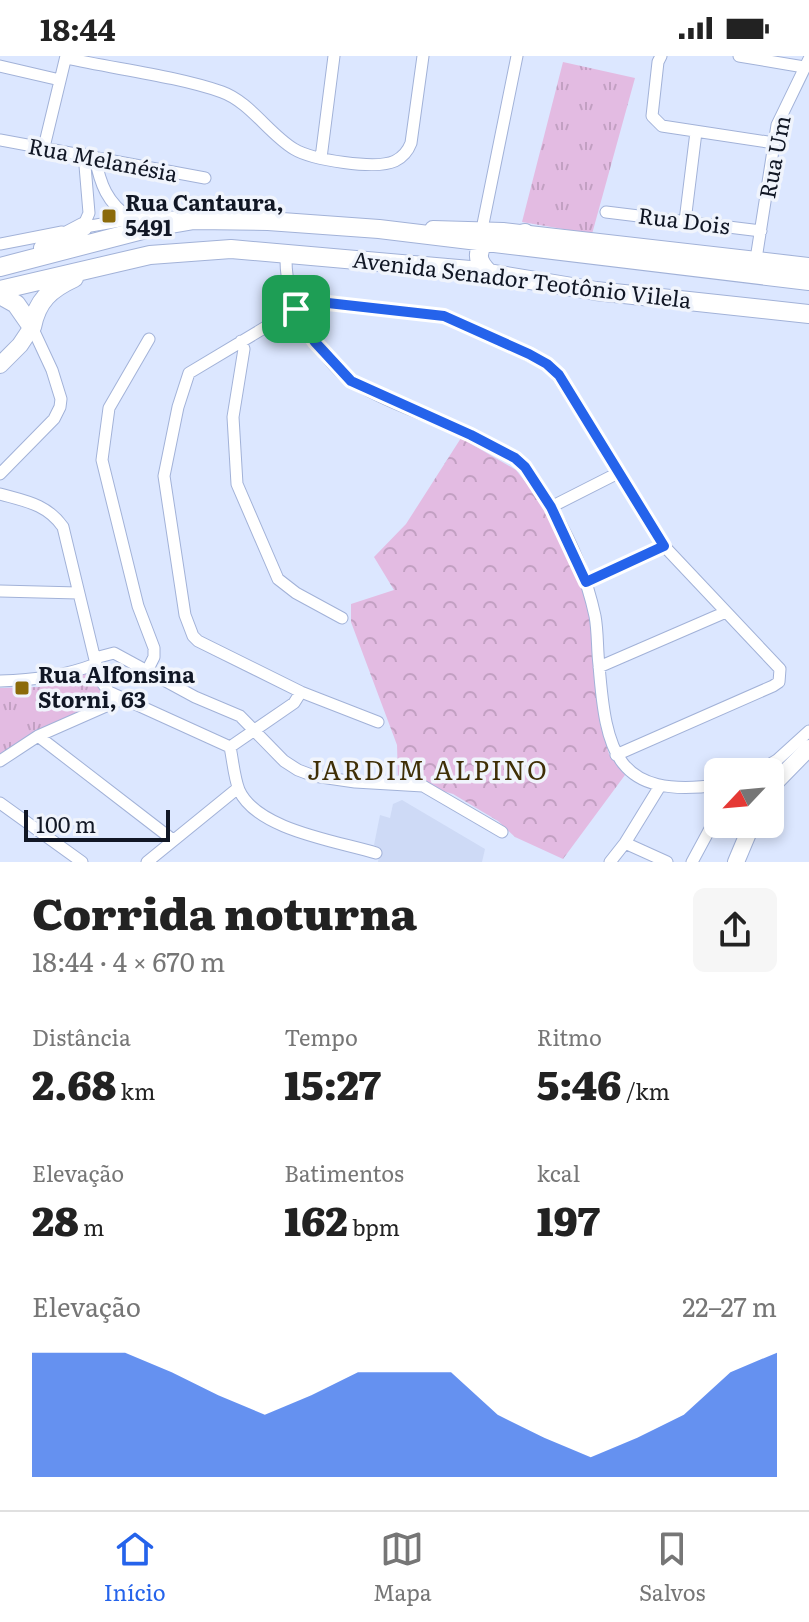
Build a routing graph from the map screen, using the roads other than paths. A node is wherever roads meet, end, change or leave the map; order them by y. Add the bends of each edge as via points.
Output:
1 (334, 56) edge
2 (423, 56) edge
3 (517, 56) edge
4 (661, 56) edge
5 (739, 56) edge
6 (66, 57) edge
7 (806, 63) edge
8 (0, 66) edge
9 (60, 80) junction
10 (696, 132) junction
11 (0, 140) edge
12 (774, 143) junction
13 (44, 147) junction
14 (90, 156) junction
15 (321, 158) junction
16 (205, 178) dead end
17 (606, 212) dead end
18 (131, 219) junction
19 (194, 220) junction
20 (685, 221) junction
21 (83, 227) junction
22 (761, 231) junction
23 (525, 233) joint
24 (482, 236) junction
25 (0, 244) edge
26 (57, 246) junction
27 (286, 253) junction
28 (756, 259) junction
29 (10, 264) edge
30 (102, 265) junction
31 (809, 266) edge
32 (68, 273) junction
33 (492, 276) junction
34 (809, 281) edge
35 (27, 282) junction
36 (0, 292) edge
37 (296, 309) junction
38 (809, 314) edge
39 (33, 320) junction
40 (149, 339) dead end
41 (241, 341) junction
42 (0, 365) edge
43 (618, 473) junction
44 (0, 474) edge
45 (0, 494) edge
46 (551, 507) junction
47 (664, 546) junction
48 (586, 582) junction
49 (0, 591) edge
50 (78, 593) junction
51 (726, 612) junction
52 (342, 618) dead end
53 (95, 661) junction
54 (599, 667) junction
55 (147, 671) junction
56 (0, 681) edge
57 (301, 692) junction
58 (122, 699) junction
59 (378, 722) dead end
60 (257, 730) junction
61 (809, 731) edge
62 (38, 736) junction
63 (230, 747) junction
64 (809, 748) edge
65 (616, 755) junction
66 (779, 758) edge
67 (0, 761) edge
68 (784, 774) edge
69 (660, 786) junction
70 (704, 786) edge
71 (238, 788) junction
72 (0, 803) edge
73 (502, 832) dead end
74 (705, 838) edge
75 (746, 838) edge
76 (173, 840) junction
77 (625, 843) junction
78 (376, 853) dead end
79 (82, 862) edge
80 (147, 862) edge
81 (610, 862) edge
82 (667, 862) edge
83 (692, 862) edge
84 (736, 862) edge

1 - 15 street
2 - 15 street via 411,143 405,153 379,165
3 - 24 street
4 - 10 street via 652,116 662,126
5 - 7 street
6 - 9 street
6 - 15 street via 227,95 291,148
7 - 12 street, Rua Um
8 - 9 street
9 - 13 street
10 - 12 street
10 - 20 street
11 - 13 street, Rua Melanésia
12 - 22 street, Rua Um
13 - 14 street, Rua Melanésia
14 - 16 street, Rua Melanésia
14 - 18 street via 105,194
14 - 21 street via 89,213
17 - 20 street, Rua Dois
18 - 19 street
18 - 21 street
19 - 24 main road, Avenida Senador Teotônio Vilela
19 - 26 main road, Avenida Senador Teotônio Vilela
20 - 22 street, Rua Dois
21 - 25 street
21 - 26 main road
22 - 28 street, Rua Um
23 - 24 main road
23 - 28 street
24 - 33 main road via 478,260
24 - 34 main road, Avenida Senador Teotônio Vilela
26 - 29 main road
26 - 32 main road
27 - 30 main road, Avenida Senador Teotônio Vilela via 184,251
27 - 33 main road, Avenida Senador Teotônio Vilela
27 - 37 street via 288,287
28 - 31 street
29 - 35 main road
30 - 32 main road, Avenida Senador Teotônio Vilela
30 - 39 main road via 50,291
32 - 35 main road, Avenida Senador Teotônio Vilela
33 - 38 main road, Avenida Senador Teotônio Vilela
35 - 36 main road, Avenida Senador Teotônio Vilela
35 - 39 main road
36 - 39 main road
37 - 41 street
37 - 43 street via 319,302 444,316 519,349 559,375
37 - 46 street via 315,342 351,381 515,458
39 - 42 street via 20,345
39 - 44 street via 60,407
40 - 55 street via 109,408 102,460 138,606 154,648
41 - 52 street via 232,429 237,484 278,579
41 - 57 street via 189,373 165,462 166,502 185,615 198,641
43 - 46 street
43 - 47 street
45 - 50 street via 36,504 58,520
46 - 48 street
47 - 48 street
47 - 51 street
48 - 54 street
49 - 50 street
50 - 53 street
51 - 54 street
51 - 65 street via 778,667 779,682
53 - 55 street via 114,653
53 - 56 street via 61,676
53 - 58 street via 101,681
54 - 65 street via 605,722
55 - 60 street via 240,716
57 - 59 street
57 - 60 street
58 - 62 street
58 - 63 street
60 - 63 street
60 - 73 street via 298,770 355,782 423,786
61 - 66 street
62 - 67 street
62 - 76 street
63 - 71 street
64 - 68 street
65 - 69 street via 631,772
69 - 70 street
69 - 77 street
71 - 76 street
71 - 78 street via 273,822
72 - 79 street
74 - 83 street
75 - 84 street
76 - 80 street
77 - 81 street
77 - 82 street

